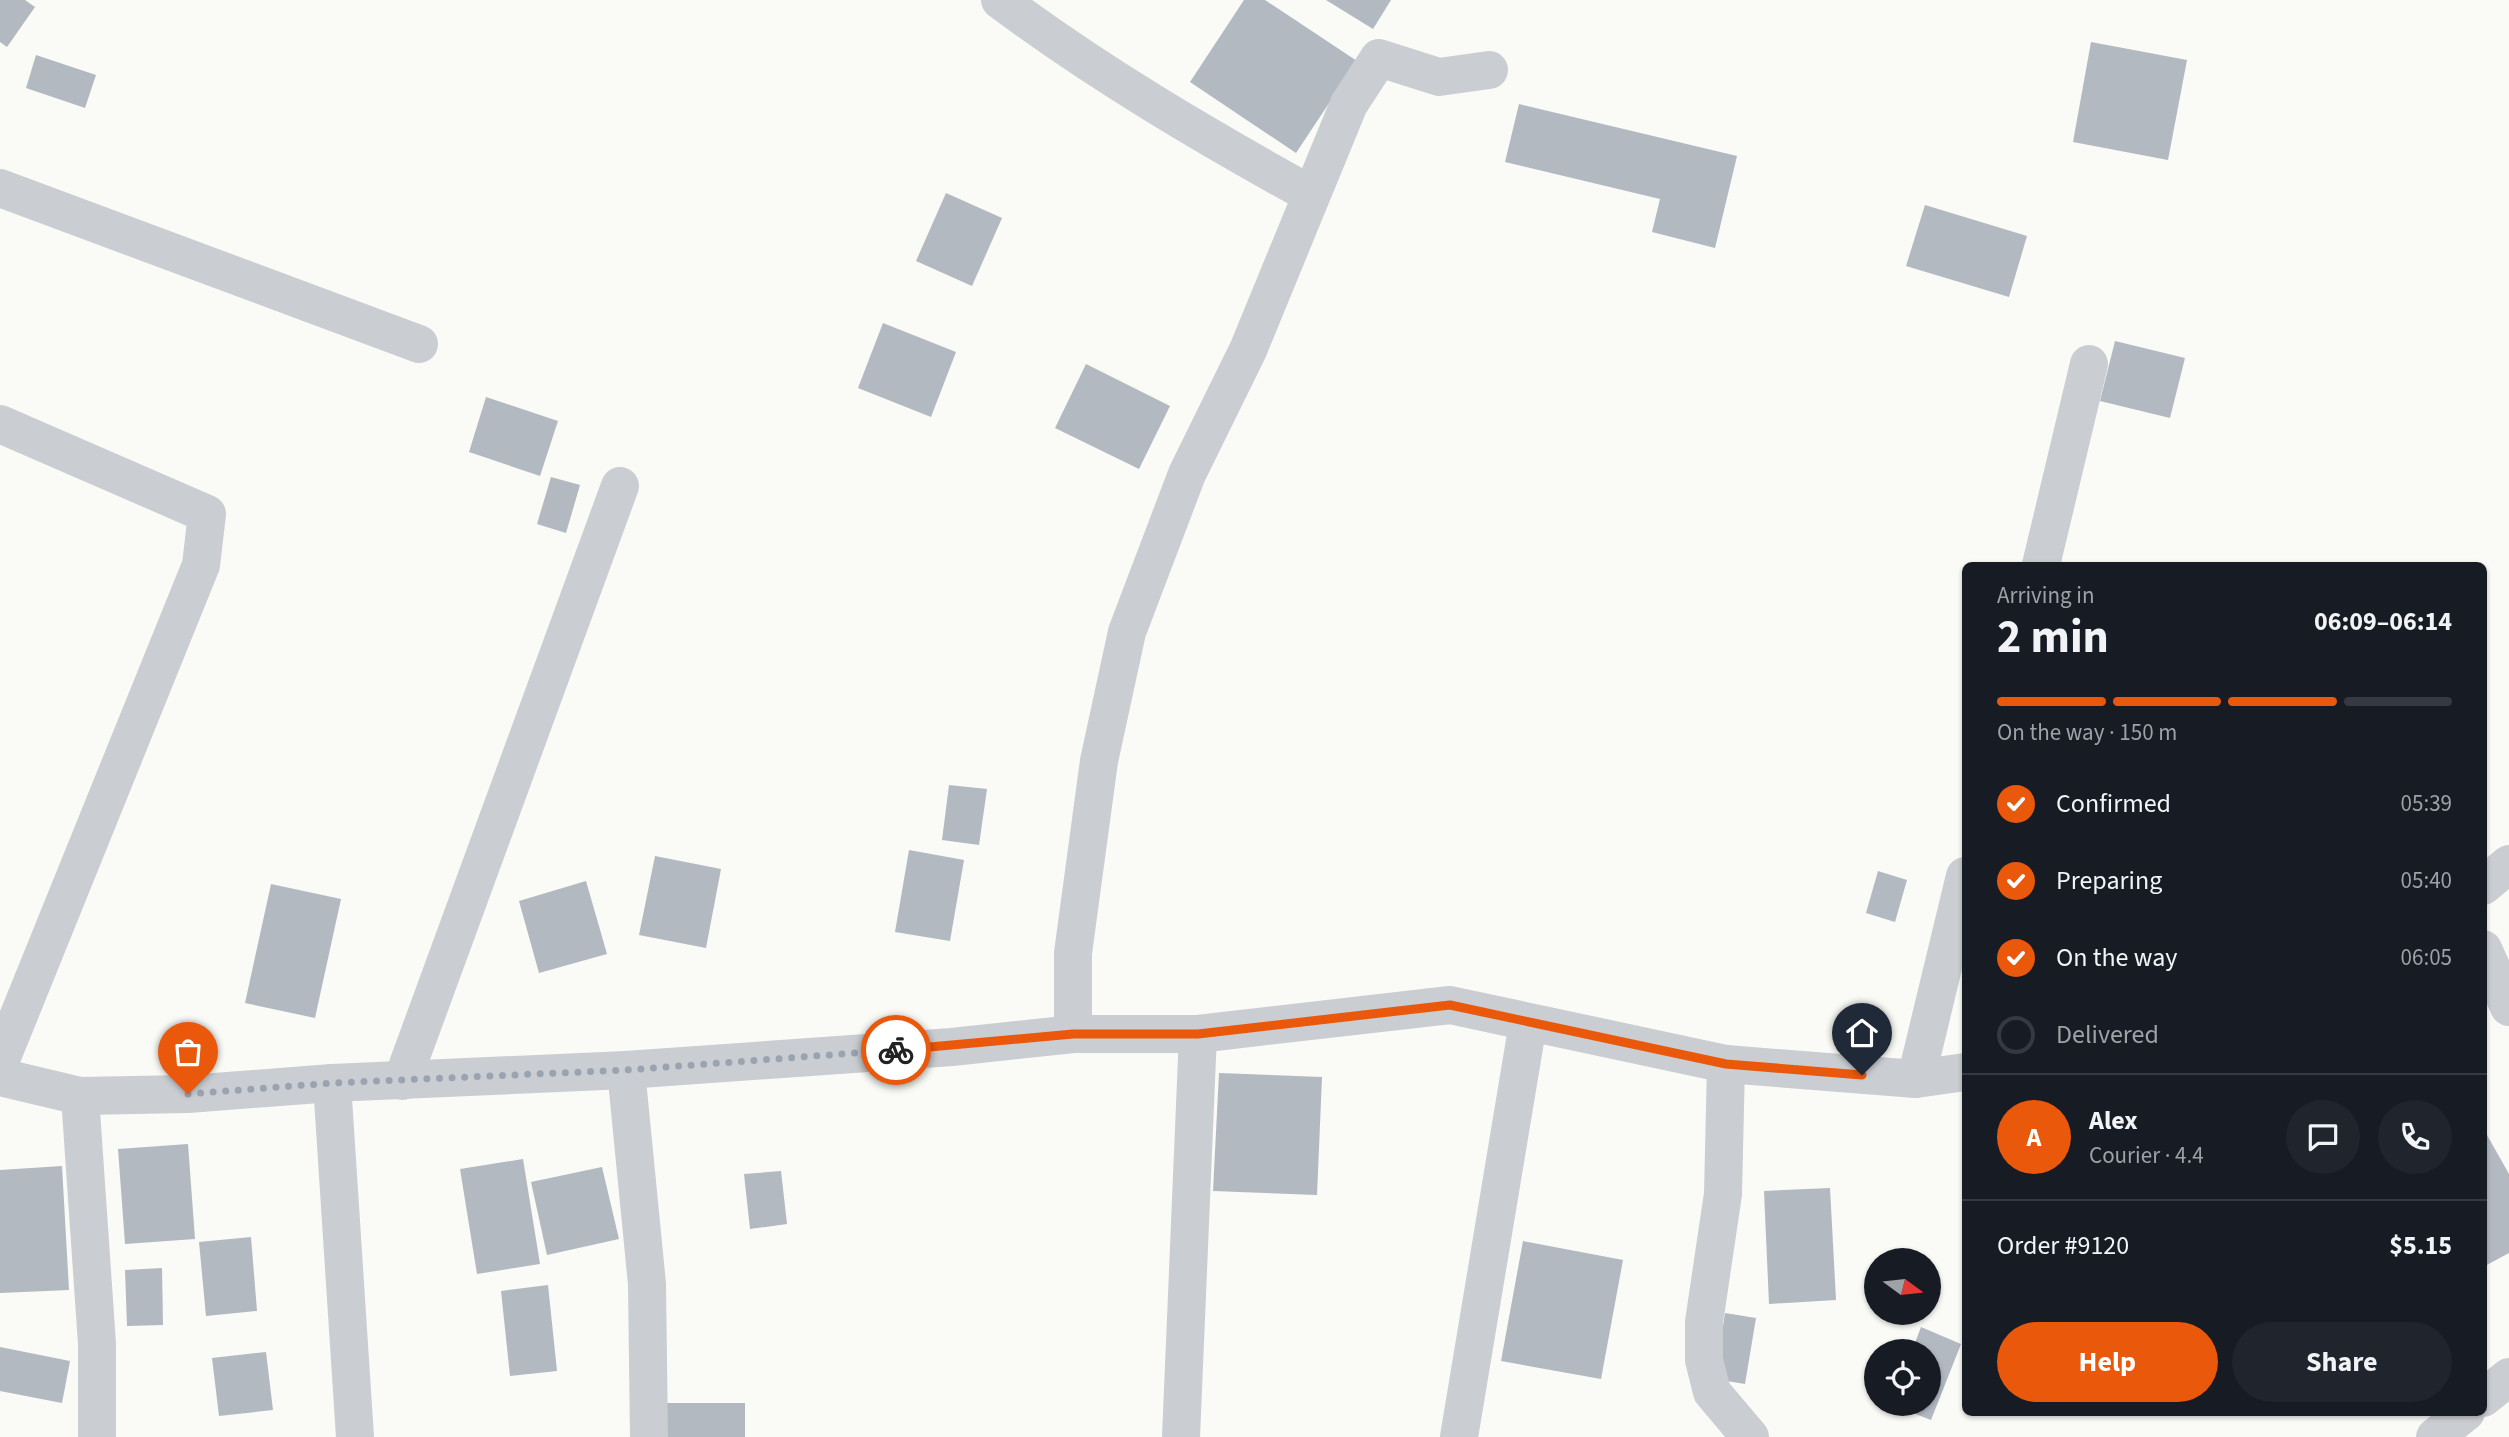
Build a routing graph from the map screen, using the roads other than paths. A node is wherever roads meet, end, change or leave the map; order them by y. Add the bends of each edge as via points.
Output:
1 (1000, 0) edge
2 (1489, 70) dead end
3 (0, 188) edge
4 (1310, 194) junction
5 (418, 344) dead end
6 (2090, 364) dead end
7 (0, 425) edge
8 (620, 486) dead end
9 (2042, 562) edge
10 (2509, 864) edge
11 (2487, 883) edge
12 (1962, 888) edge
13 (2487, 958) edge
14 (2509, 1007) edge
15 (1528, 1023) junction
16 (1073, 1034) junction
17 (1198, 1034) junction
18 (0, 1062) edge
19 (1726, 1064) junction
20 (626, 1070) junction
21 (1962, 1072) edge
22 (0, 1077) edge
23 (1916, 1079) junction
24 (402, 1081) junction
25 (332, 1083) junction
26 (80, 1096) junction
27 (2509, 1377) edge
28 (2487, 1395) edge
29 (2461, 1416) edge
30 (97, 1437) edge
31 (355, 1437) edge
32 (649, 1437) edge
33 (1181, 1437) edge
34 (1459, 1437) edge
35 (1750, 1437) edge
36 (2435, 1437) edge

1 - 4 street via 1070,51
2 - 4 street via 1439,77 1379,58 1349,104
3 - 5 street
4 - 16 street via 1248,350 1187,474 1127,632 1097,775 1073,953
6 - 9 street
7 - 18 street via 207,514 201,565
8 - 24 street
10 - 11 street
12 - 23 street
13 - 14 street
15 - 17 street via 1450,1005
15 - 19 street
15 - 34 street
16 - 17 street
16 - 20 street
17 - 33 street
19 - 23 street
19 - 35 street via 1723,1194 1704,1322 1704,1360 1712,1392
20 - 24 street
20 - 32 street via 647,1284
21 - 23 street
22 - 26 street
24 - 25 street
25 - 26 street via 188,1094
25 - 31 street
26 - 30 street via 97,1344
27 - 28 street
29 - 36 street

